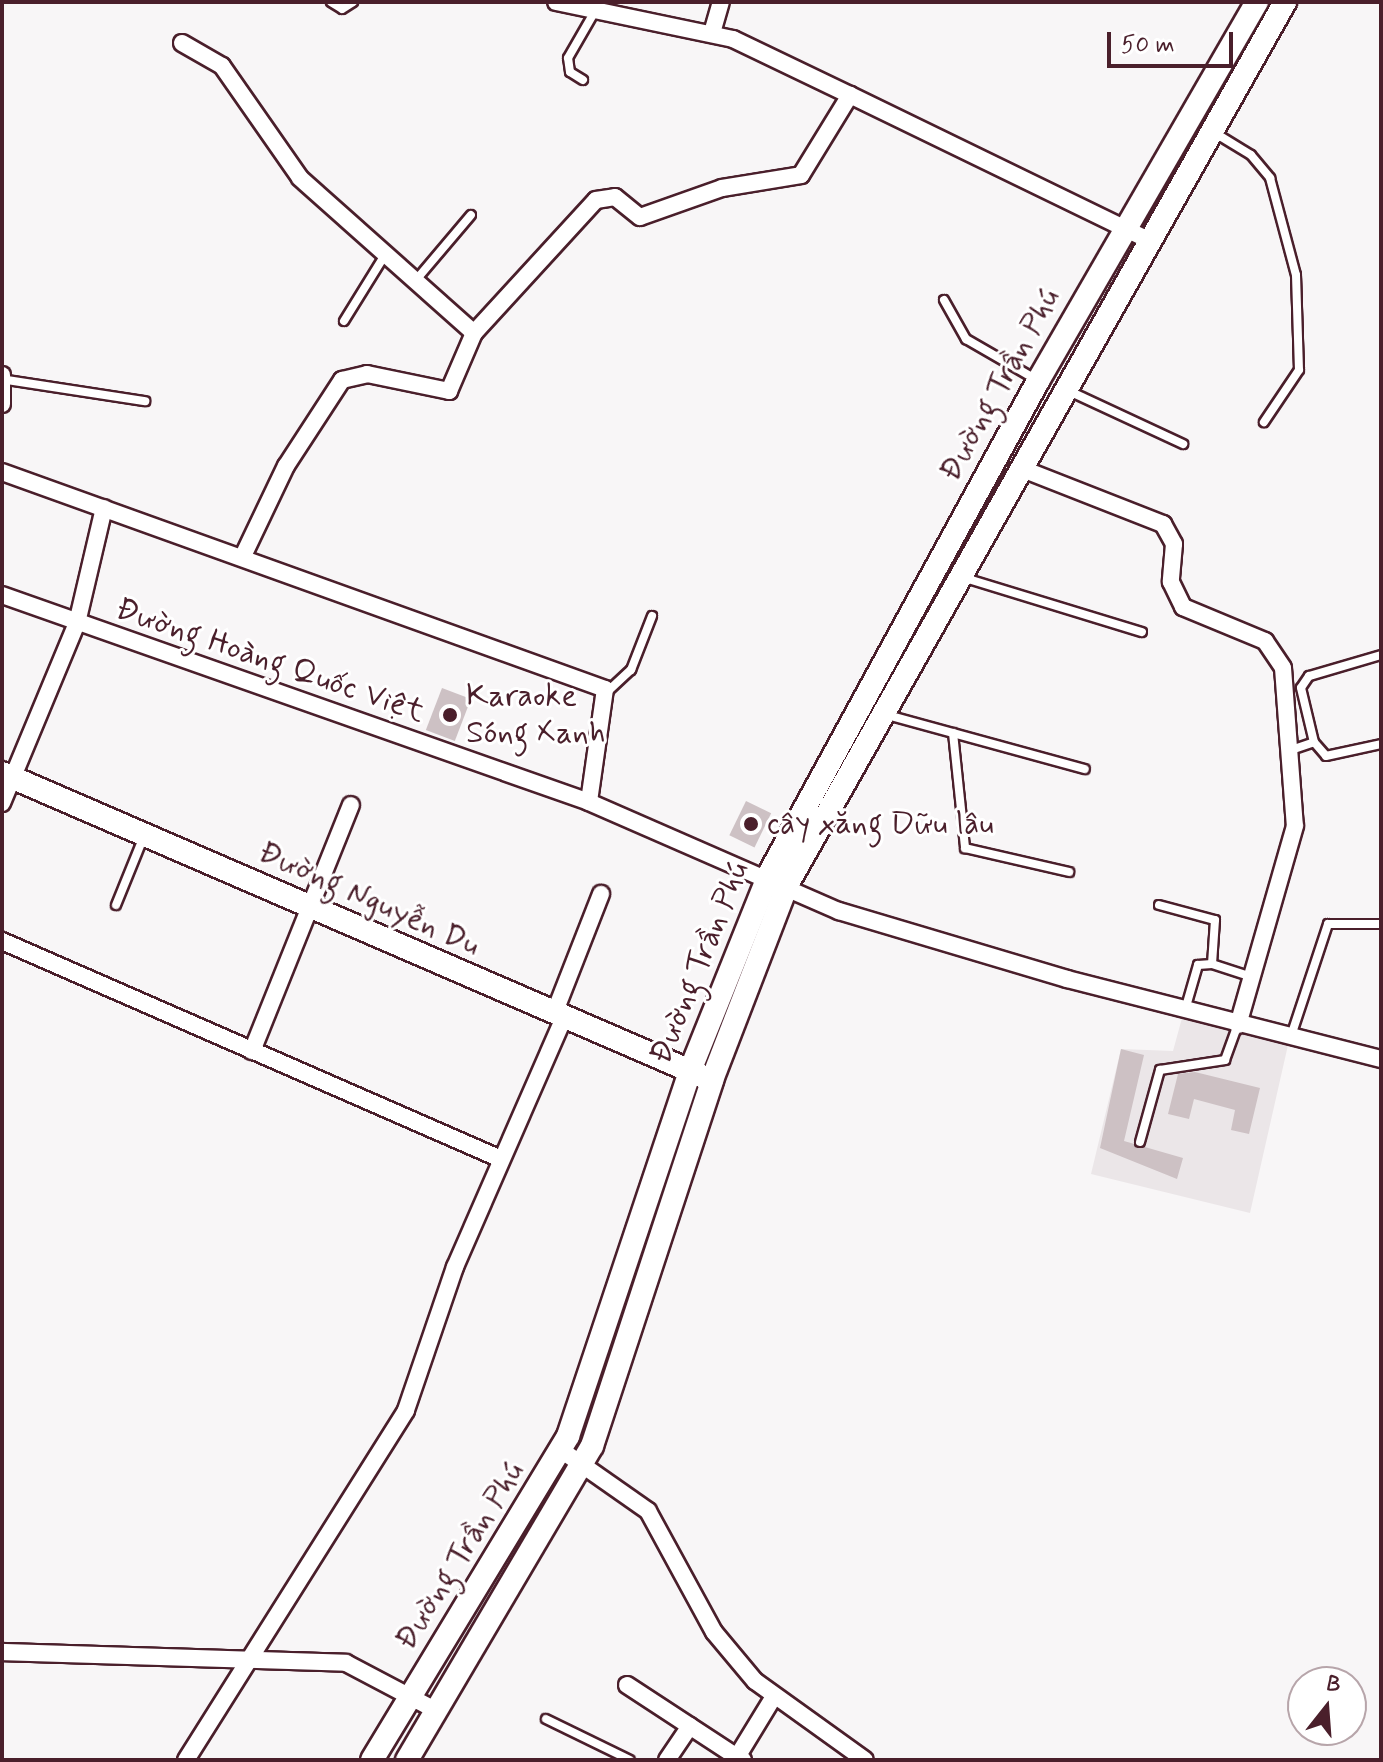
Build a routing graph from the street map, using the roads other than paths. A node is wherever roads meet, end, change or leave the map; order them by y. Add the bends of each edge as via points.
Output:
1 (331, 2) edge
2 (353, 2) edge
3 (556, 2) edge
4 (721, 2) edge
5 (1257, 2) edge
6 (1285, 2) edge
7 (578, 4) edge
8 (595, 11) junction
9 (712, 33) junction
10 (182, 43) dead end
11 (583, 80) dead end
12 (850, 95) junction
13 (1211, 131) junction
14 (471, 215) dead end
15 (1125, 228) junction
16 (1148, 240) junction
17 (386, 254) junction
18 (415, 281) junction
19 (944, 300) dead end
20 (344, 321) dead end
21 (474, 333) junction
22 (5, 378) edge
23 (1038, 381) junction
24 (1064, 389) junction
25 (145, 401) dead end
26 (2, 404) edge
27 (1264, 422) dead end
28 (1183, 444) dead end
29 (1020, 468) junction
30 (2, 472) edge
31 (104, 508) junction
32 (243, 556) junction
33 (960, 577) junction
34 (2, 595) edge
35 (652, 616) dead end
36 (77, 623) junction
37 (1142, 632) dead end
38 (1381, 655) edge
39 (607, 692) junction
40 (882, 714) junction
41 (953, 733) junction
42 (1314, 742) junction
43 (1381, 744) edge
44 (1294, 749) junction
45 (1085, 769) dead end
46 (7, 776) edge
47 (589, 802) junction
48 (2, 803) edge
49 (351, 805) dead end
50 (145, 836) junction
51 (1069, 872) dead end
52 (778, 879) junction
53 (601, 894) dead end
54 (116, 905) dead end
55 (1159, 905) dead end
56 (309, 907) junction
57 (1381, 924) edge
58 (2, 941) edge
59 (1212, 964) junction
60 (1253, 977) junction
61 (1184, 1011) junction
62 (559, 1016) junction
63 (1238, 1025) junction
64 (1290, 1037) junction
65 (252, 1051) junction
66 (1381, 1059) edge
67 (690, 1071) junction
68 (712, 1080) junction
69 (1140, 1142) dead end
70 (501, 1159) junction
71 (561, 1450) junction
72 (584, 1464) junction
73 (2, 1652) edge
74 (248, 1660) junction
75 (627, 1685) dead end
76 (413, 1694) junction
77 (773, 1698) junction
78 (437, 1711) junction
79 (546, 1719) dead end
80 (690, 1726) junction
81 (740, 1758) edge
82 (186, 1760) edge
83 (372, 1760) edge
84 (407, 1760) edge
85 (630, 1760) edge
86 (667, 1760) edge
87 (865, 1760) edge

1 - 2 lane via 342,9
3 - 7 street
4 - 9 street
5 - 15 main road, Đường Trần Phú
6 - 13 main road, Đường Trần Phú
7 - 8 street
8 - 9 street
8 - 11 lane via 568,58 570,72
9 - 12 street
10 - 17 street via 222,66 300,178
12 - 15 street
12 - 21 street via 801,175 722,188 640,217 615,197 596,200
13 - 16 main road, Đường Trần Phú
13 - 27 lane via 1251,155 1270,178 1296,275 1299,370
14 - 18 lane
15 - 16 street
15 - 23 main road, Đường Trần Phú
16 - 24 main road, Đường Trần Phú
17 - 18 street
17 - 20 lane
18 - 21 street
19 - 23 lane via 966,339
21 - 32 street via 449,391 367,374 334,387
22 - 25 lane
22 - 26 street
23 - 52 main road, Đường Trần Phú
24 - 28 lane
24 - 29 main road, Đường Trần Phú
29 - 33 main road, Đường Trần Phú
29 - 44 street via 1163,524 1174,544 1171,582 1183,607 1244,629 1277,656
30 - 31 street
31 - 32 street
31 - 36 street
32 - 39 street
33 - 37 lane
33 - 40 main road, Đường Trần Phú
34 - 36 street, Đường Hoàng Quốc Việt
35 - 39 lane via 634,664
36 - 46 street
36 - 47 street, Đường Hoàng Quốc Việt
38 - 42 lane via 1306,678 1301,696
39 - 47 street
40 - 41 lane
40 - 52 main road, Đường Trần Phú
41 - 45 lane
41 - 51 lane via 965,848
42 - 43 lane via 1335,759
42 - 44 lane
44 - 60 street via 1294,837
46 - 48 street
46 - 50 main road, Đường Nguyễn Du
47 - 52 street, Đường Hoàng Quốc Việt
49 - 56 street
50 - 54 lane
50 - 56 main road, Đường Nguyễn Du
52 - 61 street, Đường Hoàng Quốc Việt via 811,899 916,936
52 - 67 main road, Đường Trần Phú
52 - 68 main road, Đường Trần Phú
53 - 62 street
55 - 59 lane via 1215,920
56 - 62 main road, Đường Nguyễn Du
56 - 65 street
57 - 64 lane via 1328,924
58 - 65 street
59 - 60 lane
59 - 61 lane via 1198,965
60 - 63 street
61 - 63 street, Đường Hoàng Quốc Việt
62 - 67 main road, Đường Nguyễn Du
62 - 70 street
63 - 64 street, Đường Hoàng Quốc Việt
63 - 69 lane via 1225,1060 1160,1070
64 - 66 street, Đường Hoàng Quốc Việt
65 - 70 street
67 - 68 main road, Đường Nguyễn Du
67 - 71 main road, Đường Trần Phú
68 - 72 main road, Đường Trần Phú
70 - 74 street via 406,1410
71 - 72 street
71 - 76 main road, Đường Trần Phú
72 - 77 street via 648,1511 714,1632
72 - 78 main road, Đường Trần Phú
73 - 74 street
74 - 76 street via 346,1663
74 - 82 street
75 - 80 street
76 - 78 street
76 - 83 main road, Đường Trần Phú
77 - 81 street
77 - 87 street
78 - 84 main road, Đường Trần Phú
79 - 85 lane
80 - 81 street
80 - 86 street

